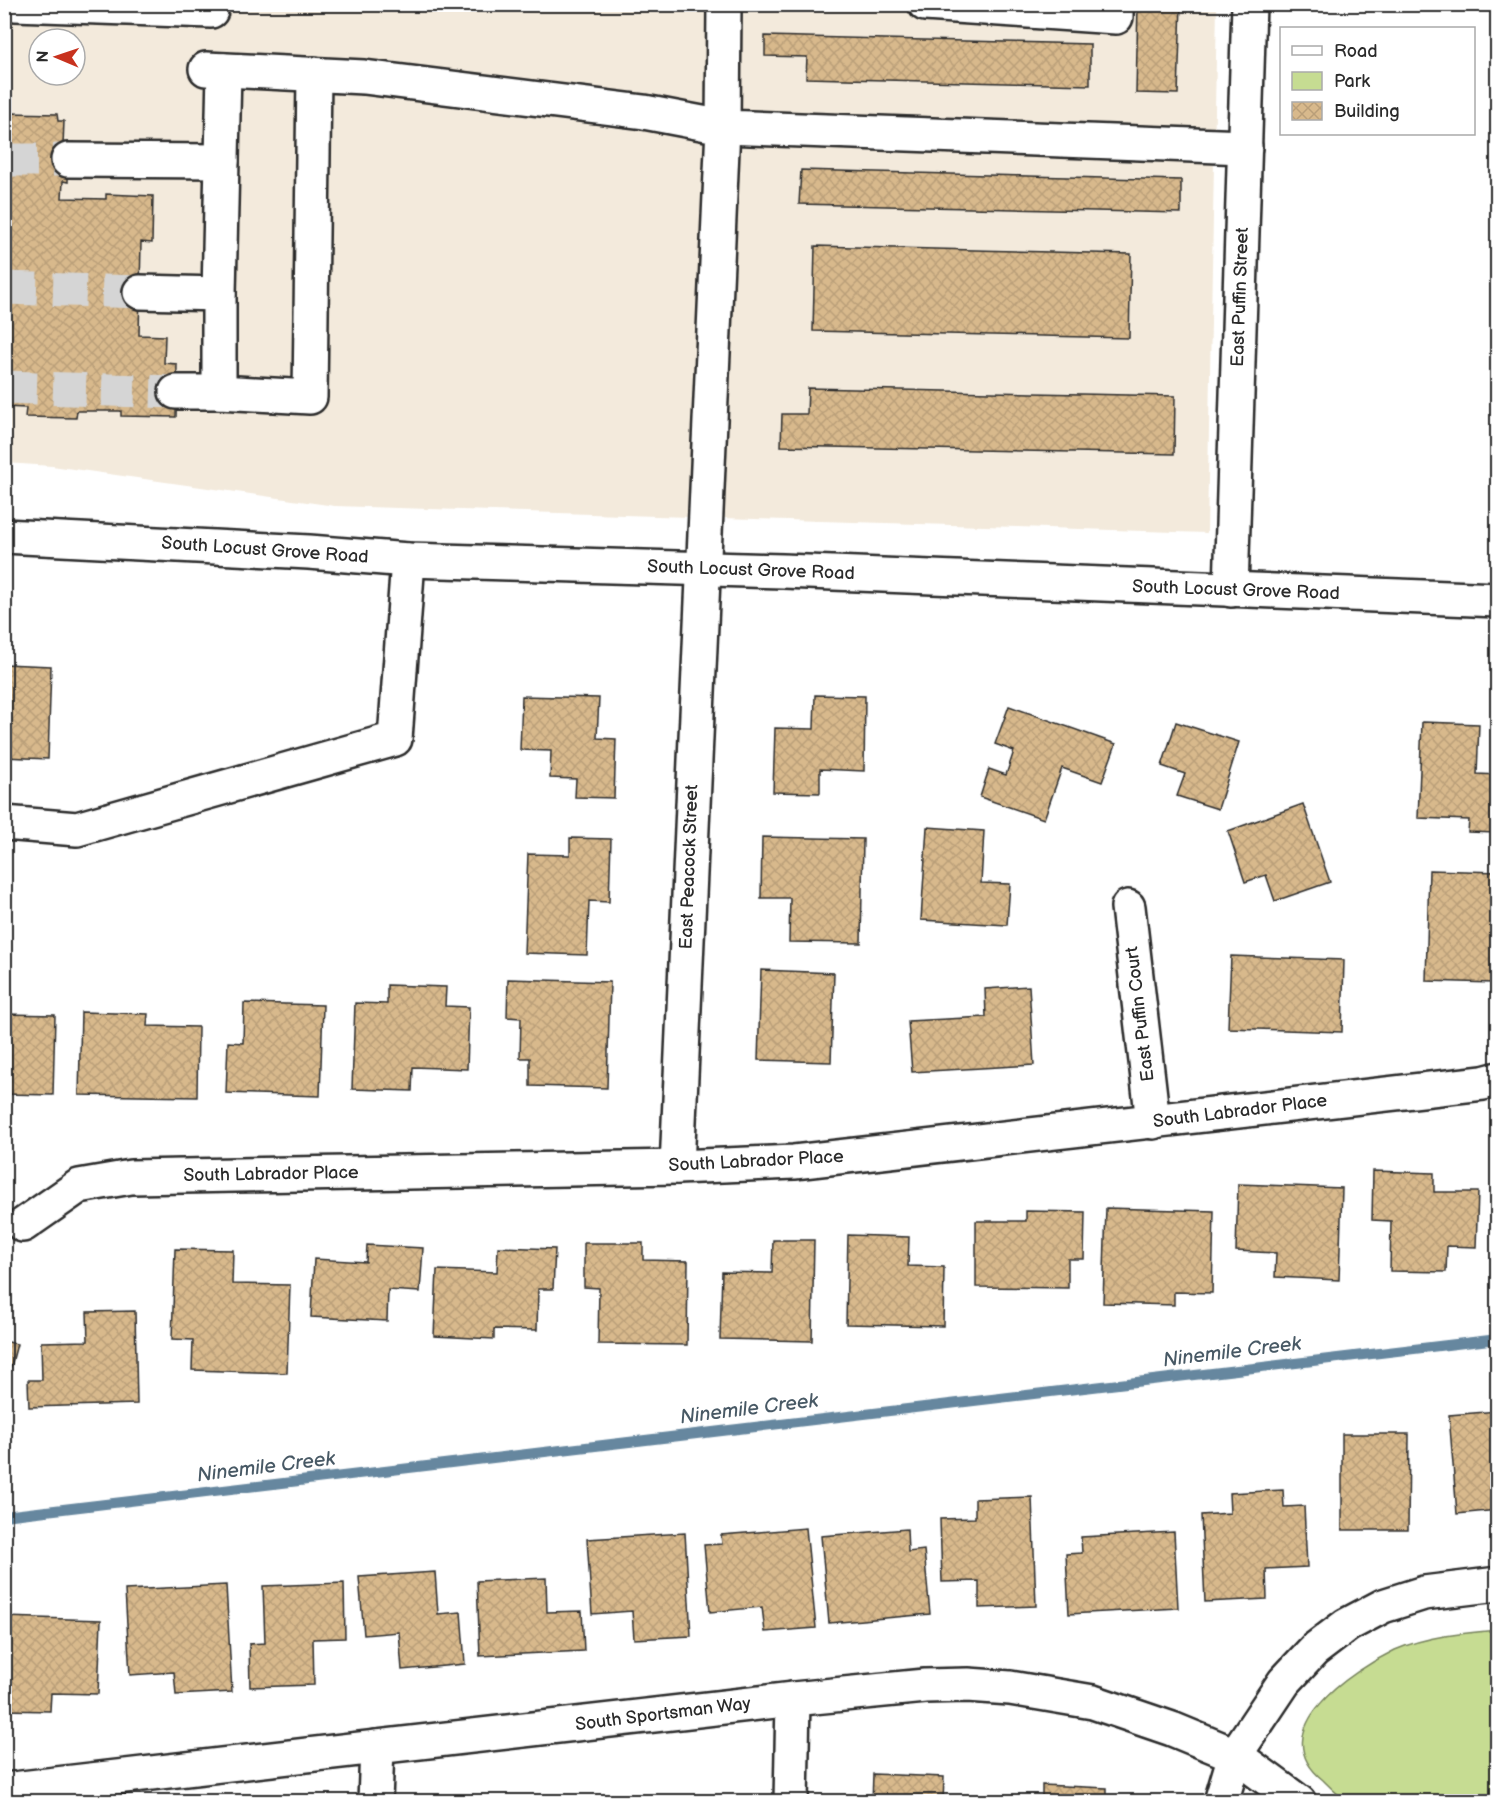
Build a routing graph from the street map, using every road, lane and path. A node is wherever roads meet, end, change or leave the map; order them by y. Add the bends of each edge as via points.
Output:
1 (15, 4) edge
2 (724, 4) edge
3 (925, 4) edge
4 (1116, 4) edge
5 (1249, 4) edge
6 (89, 6) edge
7 (993, 7) edge
8 (211, 11) dead end
9 (314, 74) junction
10 (723, 128) junction
11 (1245, 147) junction
12 (68, 160) tunnel mouth
13 (222, 161) junction
14 (140, 292) tunnel mouth
15 (219, 294) junction
16 (176, 392) tunnel mouth
17 (219, 392) junction
18 (4, 536) edge
19 (408, 560) junction
20 (702, 568) junction
21 (1231, 590) junction
22 (1497, 600) edge
23 (4, 823) edge
24 (1128, 907) dead end
25 (1497, 1079) edge
26 (1153, 1122) junction
27 (677, 1167) junction
28 (23, 1225) dead end
29 (1497, 1584) edge
30 (793, 1699) junction
31 (377, 1747) junction
32 (1235, 1755) junction
33 (4, 1790) edge
34 (375, 1802) edge
35 (791, 1802) edge
36 (1221, 1802) edge
37 (1299, 1802) edge

1 - 6 street
2 - 10 street, East Peacock Street
3 - 7 street
4 - 7 street via 1116,17
5 - 11 street, East Puffin Street
6 - 8 street
9 - 10 street via 644,112
9 - 13 street via 215,70
9 - 17 street via 310,397
10 - 11 street
10 - 20 street, East Peacock Street
11 - 21 street, East Puffin Street
12 - 13 street
13 - 15 street
14 - 15 street
15 - 17 street
16 - 17 street
18 - 19 street, South Locust Grove Road
19 - 20 street, South Locust Grove Road
19 - 23 street via 395,739 77,829
20 - 21 street, South Locust Grove Road
20 - 27 street, East Peacock Street
21 - 22 street, South Locust Grove Road
24 - 26 street, East Puffin Court
25 - 26 street, South Labrador Place
26 - 27 street, South Labrador Place via 795,1162
27 - 28 street, South Labrador Place via 130,1177 79,1186
29 - 32 street via 1424,1593 1383,1606 1347,1625 1314,1650 1284,1682
30 - 31 street, South Sportsman Way
30 - 32 street, South Sportsman Way via 925,1686 1010,1688 1093,1702
30 - 35 street
31 - 33 street, South Sportsman Way
31 - 34 street
32 - 36 street
32 - 37 street, South Sportsman Way

